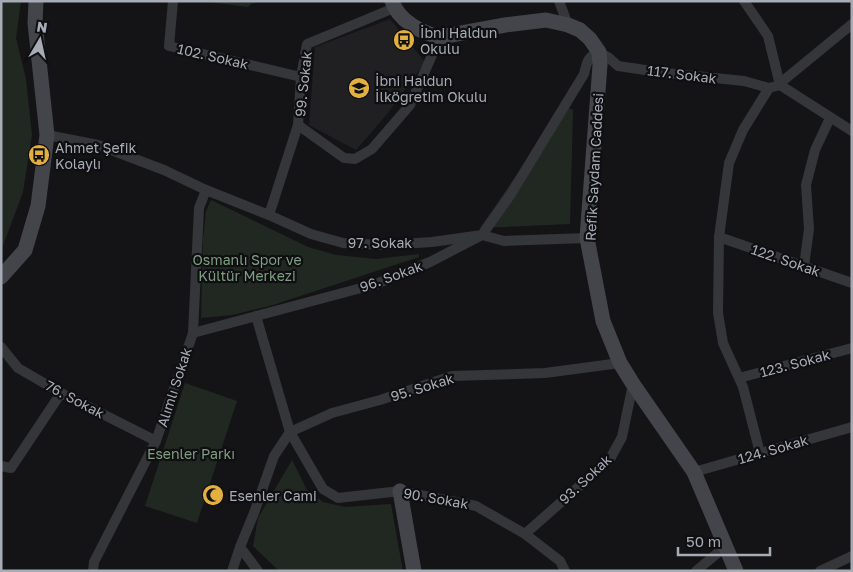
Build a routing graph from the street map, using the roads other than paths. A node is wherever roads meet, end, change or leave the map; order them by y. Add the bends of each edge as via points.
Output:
1 (36, 1) edge
2 (173, 1) edge
3 (559, 1) edge
4 (744, 1) edge
5 (393, 4) edge
6 (852, 24) edge
7 (568, 25) junction
8 (440, 38) junction
9 (599, 52) junction
10 (301, 77) junction
11 (780, 85) junction
12 (769, 88) junction
13 (830, 118) junction
14 (298, 125) junction
15 (852, 131) edge
16 (47, 135) junction
17 (206, 190) junction
18 (270, 215) junction
19 (482, 235) junction
20 (719, 237) junction
21 (588, 238) junction
22 (804, 266) junction
23 (1, 277) edge
24 (852, 283) edge
25 (256, 316) junction
26 (192, 333) junction
27 (1, 347) edge
28 (852, 348) edge
29 (620, 362) junction
30 (739, 378) junction
31 (633, 384) junction
32 (61, 394) junction
33 (852, 427) edge
34 (290, 432) junction
35 (156, 441) junction
36 (760, 453) junction
37 (1, 466) edge
38 (694, 472) junction
39 (400, 491) junction
40 (525, 534) junction
41 (726, 546) junction
42 (240, 547) junction
43 (852, 556) edge
44 (93, 571) edge
45 (232, 571) edge
46 (258, 571) edge
47 (414, 571) edge
48 (565, 571) edge
49 (696, 571) edge
50 (736, 571) edge
51 (820, 571) edge

1 - 16 street via 35,23
2 - 10 street, 102. Sokak via 169,46
3 - 7 street
4 - 11 street via 768,36
5 - 8 street via 411,25
5 - 10 street, 99. Sokak via 307,44
6 - 11 street
7 - 8 street via 546,20
7 - 9 street via 580,30
8 - 14 street via 410,105 372,149 355,159 344,158
9 - 12 street, 117. Sokak via 618,66 744,81
9 - 19 street via 589,59 584,74 512,194
9 - 21 street, Refik Saydam Caddesi
10 - 14 street, 99. Sokak
11 - 12 street
11 - 13 street
12 - 20 street via 743,130 729,163
13 - 15 street
13 - 22 street via 815,150 806,184 809,229
14 - 18 street, 99. Sokak
16 - 17 street, 97. Sokak via 98,145
16 - 23 street via 38,206 25,250
17 - 18 street, 97. Sokak
17 - 26 street, Alımlı Sokak via 200,208
18 - 19 street, 97. Sokak via 311,234 343,243 432,242
19 - 21 street via 504,241
19 - 25 street, 96. Sokak via 430,262 376,284
20 - 22 street, 122. Sokak
20 - 30 street via 718,313 723,343
21 - 29 street, Refik Saydam Caddesi via 603,320
22 - 24 street, 122. Sokak
25 - 26 street, 96. Sokak
25 - 34 street, 90. Sokak
26 - 35 street, Alımlı Sokak
27 - 32 street, 76. Sokak via 18,368
28 - 30 street, 123. Sokak
29 - 31 street, Refik Saydam Caddesi
29 - 34 street, 95. Sokak via 545,372 452,376 332,413
30 - 36 street
31 - 38 street, Refik Saydam Caddesi
31 - 40 street, 93. Sokak via 622,437 610,459
32 - 35 street, 76. Sokak
32 - 37 street via 11,468
33 - 36 street, 124. Sokak
34 - 39 street, 90. Sokak via 323,489 338,498
34 - 42 street via 274,456
35 - 44 street, Alımlı Sokak via 94,562
36 - 38 street, 124. Sokak
38 - 41 street, Refik Saydam Caddesi
39 - 40 street, 90. Sokak via 476,506
39 - 47 street
40 - 48 street, 90. Sokak via 560,561
41 - 49 street
41 - 50 street, Refik Saydam Caddesi
42 - 45 street
42 - 46 street
43 - 51 street

